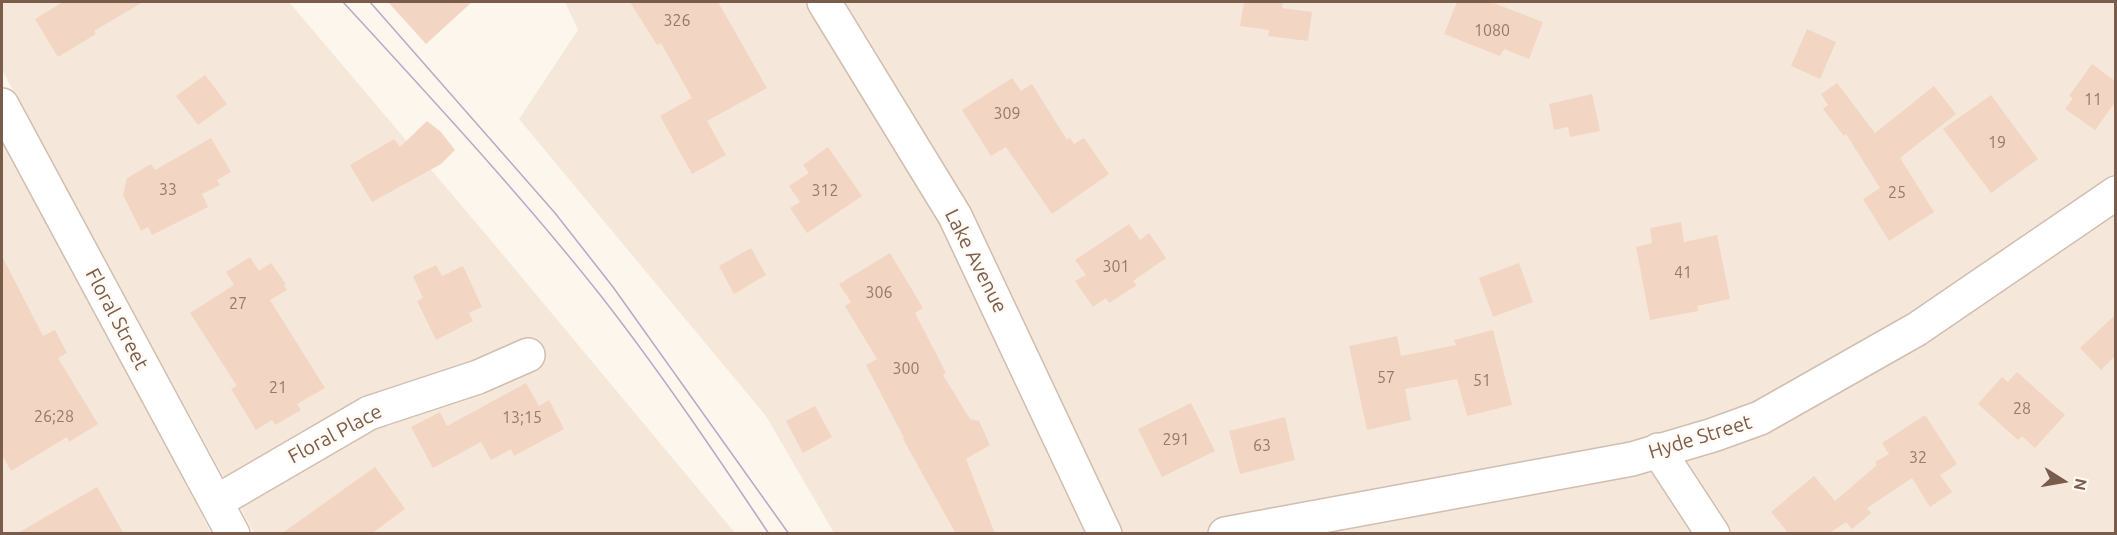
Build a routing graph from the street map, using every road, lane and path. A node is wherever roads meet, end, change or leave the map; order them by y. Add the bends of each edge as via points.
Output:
1 (824, 2) edge
2 (2, 105) edge
3 (2115, 193) edge
4 (528, 355) dead end
5 (1658, 450) junction
6 (216, 502) junction
7 (233, 534) edge
8 (1105, 534) edge
9 (1225, 534) edge
10 (1713, 534) edge

1 - 8 street, Lake Avenue via 955,216
2 - 6 street, Floral Street
3 - 5 street, Hyde Street via 1917,329 1760,418
4 - 6 street, Floral Place via 459,384 369,413
5 - 9 street, Hyde Street via 1632,459
5 - 10 street
6 - 7 street, Floral Street

